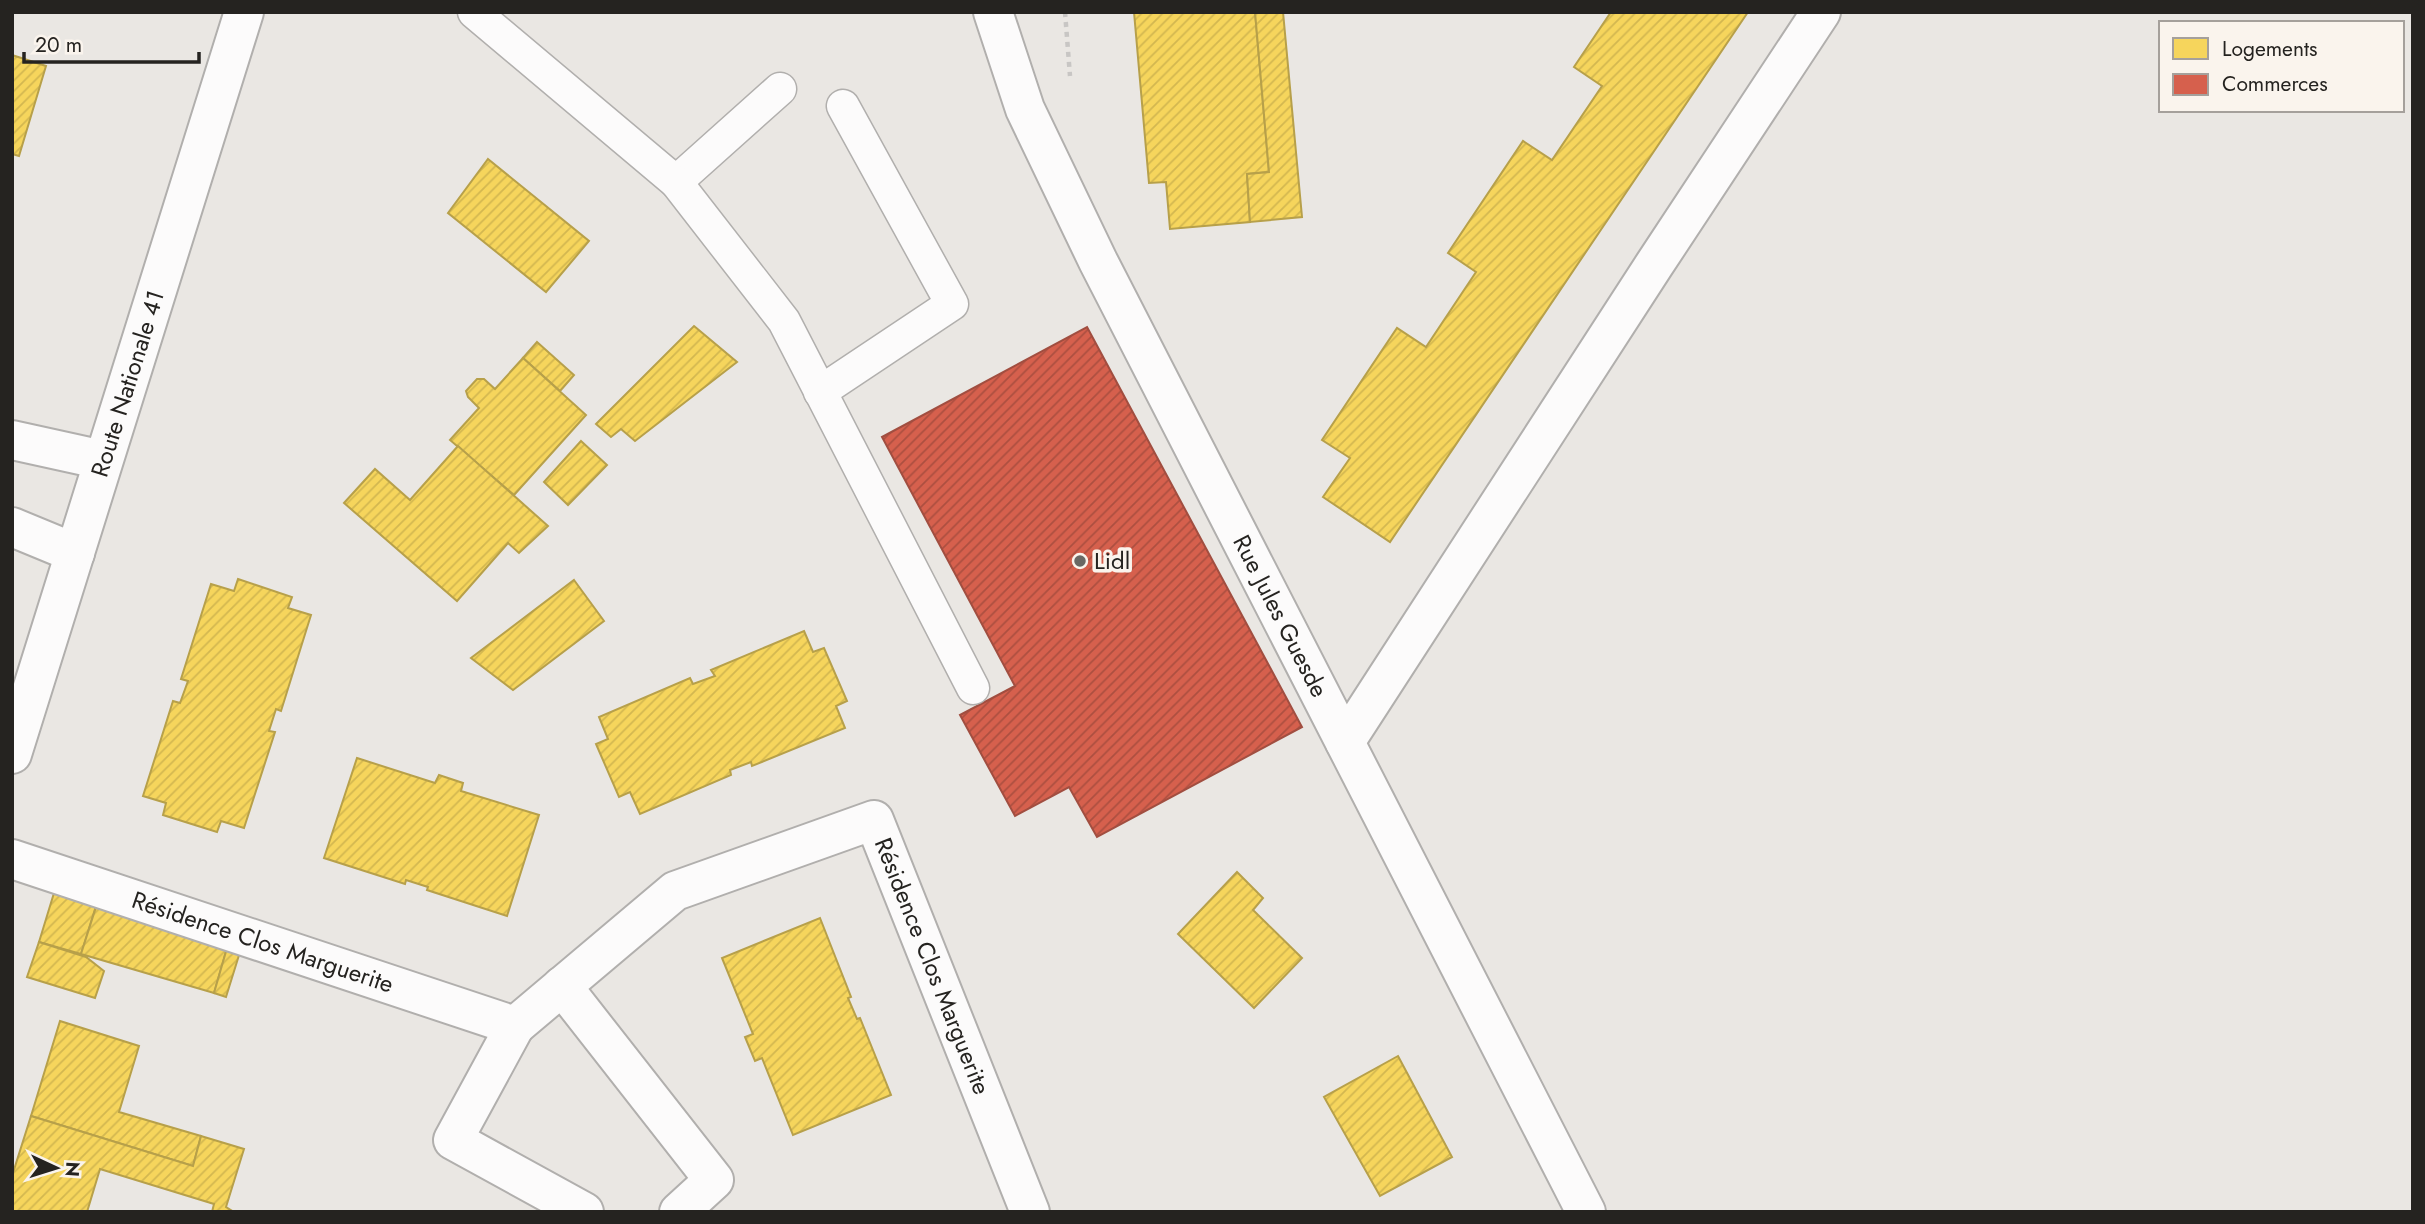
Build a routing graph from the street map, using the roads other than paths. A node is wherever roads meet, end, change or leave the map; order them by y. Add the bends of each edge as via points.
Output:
1 (244, 12) edge
2 (474, 12) edge
3 (993, 12) edge
4 (1821, 12) edge
5 (780, 89) dead end
6 (844, 106) dead end
7 (676, 182) junction
8 (821, 392) junction
9 (12, 440) edge
10 (103, 460) junction
11 (12, 527) edge
12 (75, 554) junction
13 (974, 688) dead end
14 (1345, 743) junction
15 (12, 754) edge
16 (12, 859) edge
17 (562, 986) junction
18 (515, 1027) junction
19 (584, 1212) edge
20 (679, 1212) edge
21 (1030, 1212) edge
22 (1586, 1212) edge

1 - 10 street, Route Nationale 41
2 - 7 lane
3 - 14 street, Rue Jules Guesde via 1025,108 1084,233
4 - 14 street
5 - 7 lane
6 - 8 lane via 951,304
7 - 8 lane via 785,321
8 - 13 lane
9 - 10 street
10 - 12 street, Route Nationale 41
11 - 12 street
12 - 15 street, Route Nationale 41
14 - 22 street, Rue Jules Guesde
16 - 18 street, Résidence Clos Marguerite
17 - 18 street, Résidence Clos Marguerite
17 - 20 street via 714,1180
17 - 21 street, Résidence Clos Marguerite via 675,891 874,820
18 - 19 street, Résidence Clos Marguerite via 453,1140

